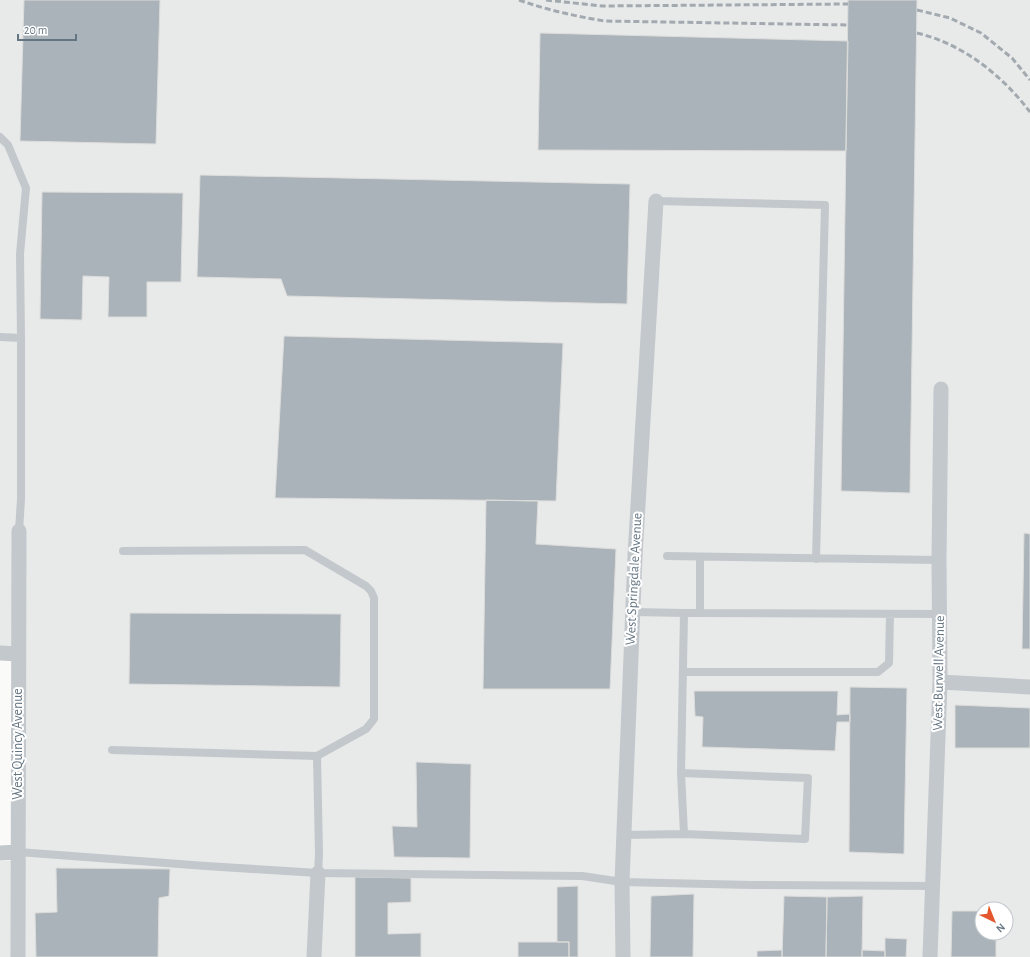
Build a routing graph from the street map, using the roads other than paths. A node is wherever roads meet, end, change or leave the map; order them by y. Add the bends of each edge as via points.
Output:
1 (0, 137) edge
2 (656, 201) joint
3 (0, 337) edge
4 (21, 338) junction
5 (941, 389) dead end
6 (19, 531) joint
7 (123, 551) dead end
8 (667, 556) dead end
9 (700, 557) junction
10 (816, 559) junction
11 (940, 560) junction
12 (633, 612) junction
13 (684, 613) junction
14 (700, 613) junction
15 (890, 614) junction
16 (940, 614) junction
17 (0, 653) edge
18 (18, 654) junction
19 (683, 672) junction
20 (940, 682) junction
21 (1030, 687) edge
22 (112, 750) dead end
23 (317, 756) junction
24 (682, 773) junction
25 (684, 834) junction
26 (624, 835) junction
27 (18, 852) junction
28 (0, 853) edge
29 (318, 873) junction
30 (622, 882) junction
31 (933, 886) junction
32 (18, 957) edge
33 (314, 957) edge
34 (623, 957) edge
35 (930, 957) edge

1 - 4 lane via 8,145 26,188 20,254
2 - 10 lane via 825,205
2 - 12 street, West Springdale Avenue
3 - 4 lane
4 - 6 lane
5 - 11 street, West Burwell Avenue
6 - 18 street, West Quincy Avenue
7 - 23 lane via 305,550 371,591 374,598 374,719 366,728
8 - 9 lane
9 - 10 lane
9 - 14 lane
10 - 11 lane
11 - 16 street, West Burwell Avenue
12 - 13 lane
12 - 26 street, West Springdale Avenue
13 - 14 lane
13 - 19 lane
14 - 15 lane
15 - 16 lane
15 - 19 lane via 889,663 878,672
16 - 20 street, West Burwell Avenue
17 - 18 street
18 - 27 street, West Quincy Avenue
19 - 24 lane
20 - 21 street
20 - 31 street, West Burwell Avenue
22 - 23 lane
23 - 29 lane
24 - 25 lane
24 - 25 lane via 808,778 805,839
25 - 26 lane
26 - 30 street, West Springdale Avenue
27 - 28 street
27 - 29 lane
27 - 32 street, West Quincy Avenue
29 - 30 lane via 582,876
29 - 33 street
30 - 31 lane
30 - 34 street, West Springdale Avenue
31 - 35 street, West Burwell Avenue

